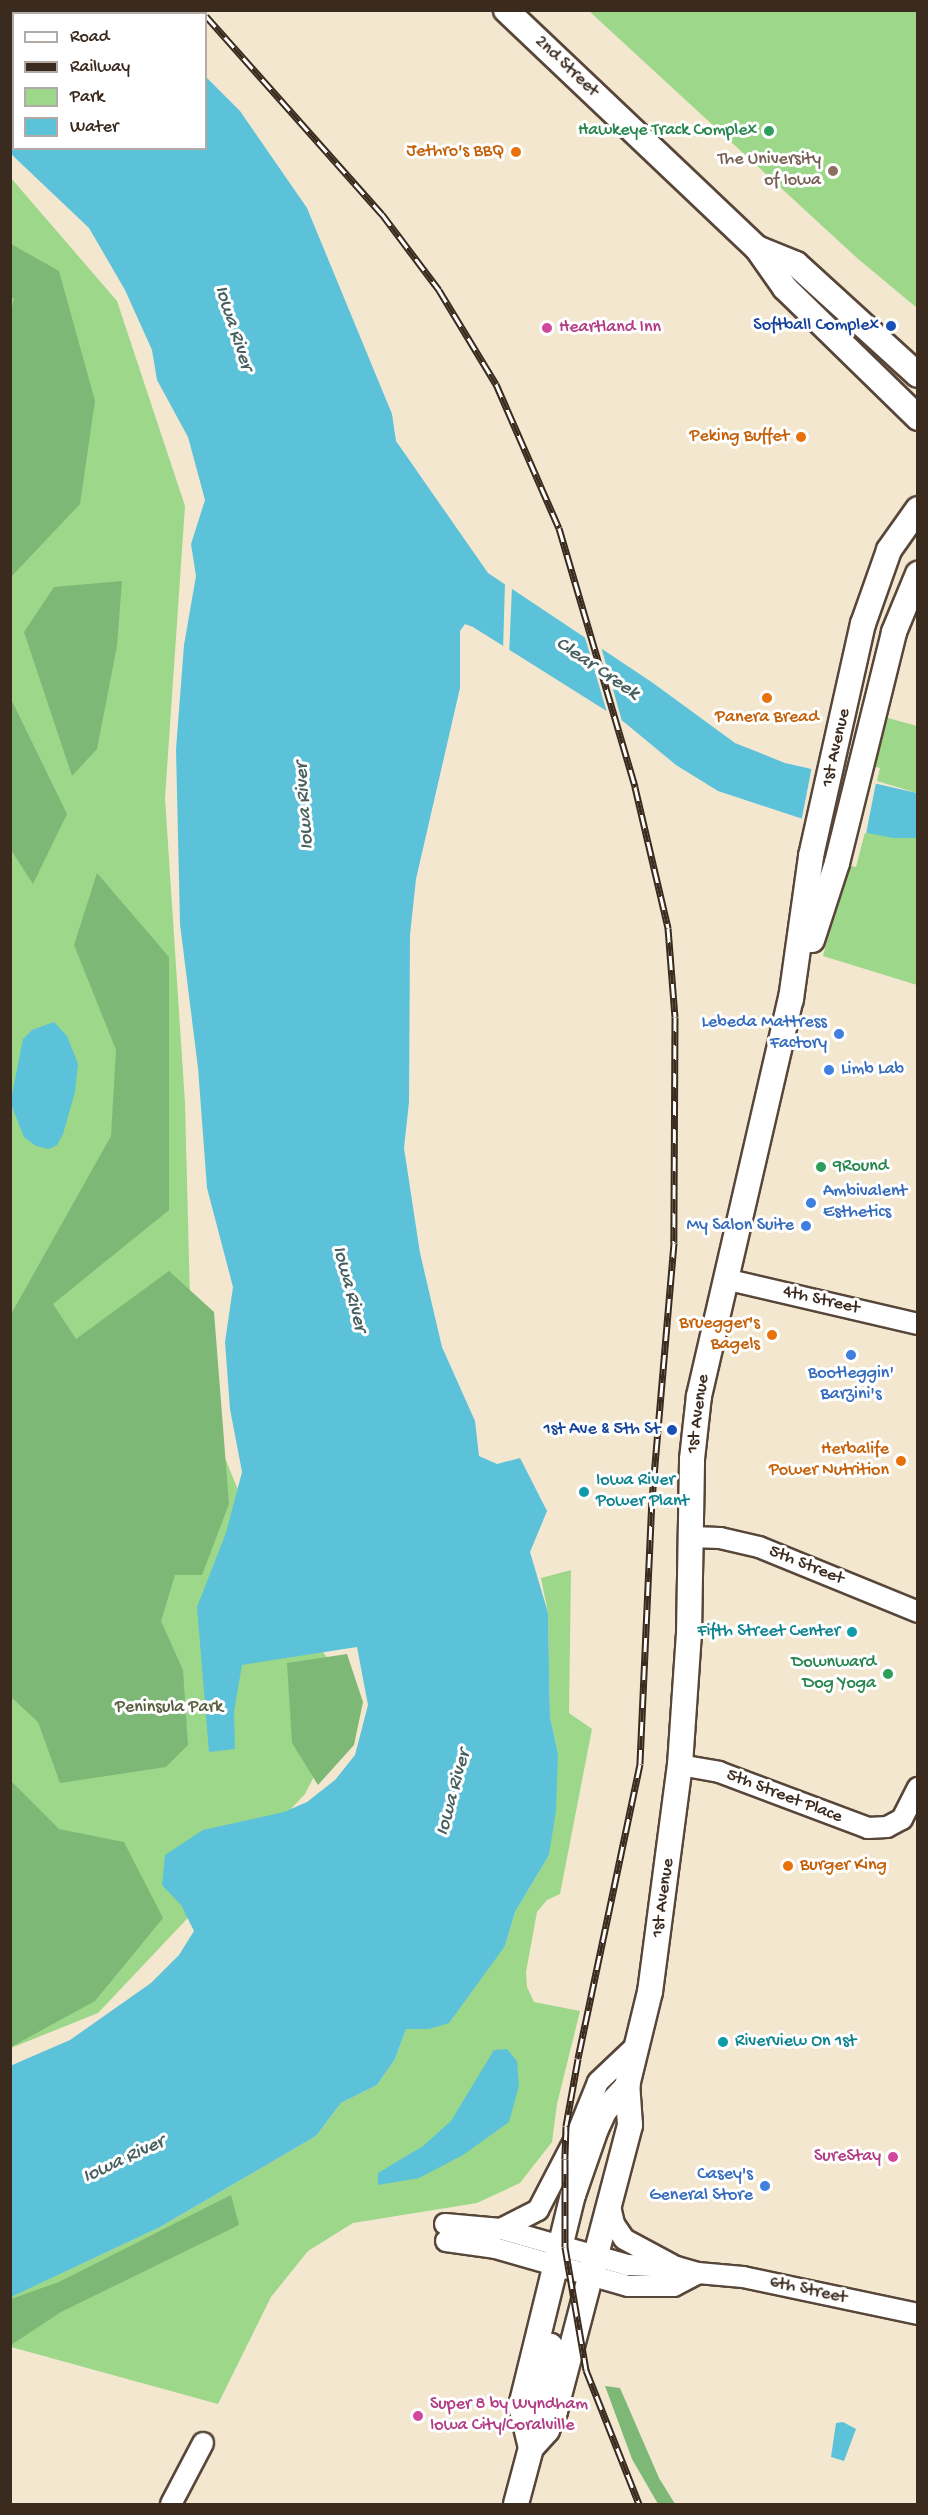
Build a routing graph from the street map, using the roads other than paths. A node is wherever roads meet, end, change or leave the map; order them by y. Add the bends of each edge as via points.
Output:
1 (506, 10) edge
2 (757, 248) junction
3 (918, 375) edge
4 (918, 418) edge
5 (918, 509) edge
6 (918, 574) edge
7 (791, 999) junction
8 (725, 1279) junction
9 (918, 1324) edge
10 (690, 1537) junction
11 (918, 1612) edge
12 (680, 1765) junction
13 (918, 1788) edge
14 (638, 2044) junction
15 (621, 2093) junction
16 (609, 2202) junction
17 (501, 2229) junction
18 (575, 2262) junction
19 (677, 2267) junction
20 (698, 2273) junction
21 (918, 2314) edge
22 (203, 2443) dead end
23 (531, 2448) junction
24 (520, 2504) edge
25 (171, 2505) edge

1 - 2 main road, 2nd Street
2 - 3 main road, 2nd Street via 796,264
2 - 4 main road, 2nd Street via 785,288
5 - 7 main road, 1st Avenue via 889,550 870,597 812,856
6 - 7 main road, 1st Avenue via 894,632 837,862
7 - 8 main road, 1st Avenue
8 - 9 street, 4th Street
8 - 10 main road, 1st Avenue via 694,1425
10 - 11 street, 5th Street via 734,1540 759,1547
10 - 12 main road, 1st Avenue
12 - 13 street, 5th Street Place via 719,1772 868,1828 887,1827 908,1812
12 - 14 main road, 1st Avenue via 650,1992
14 - 15 main road, 1st Avenue
14 - 17 street via 598,2082 575,2139 538,2211
15 - 16 main road, 1st Avenue via 630,2126
15 - 18 main road, 1st Avenue via 601,2120 582,2166
16 - 18 main road, 1st Avenue
16 - 19 street via 614,2224 624,2239
17 - 18 street
17 - 18 street via 446,2232 495,2248
18 - 19 street, 6th Street
18 - 20 street via 628,2286 674,2286
18 - 23 main road, 1st Avenue via 544,2373 547,2430
18 - 23 main road, 1st Avenue via 521,2406
19 - 20 street, 6th Street
20 - 21 street, 6th Street via 743,2277
22 - 25 street
23 - 24 main road, 1st Avenue

